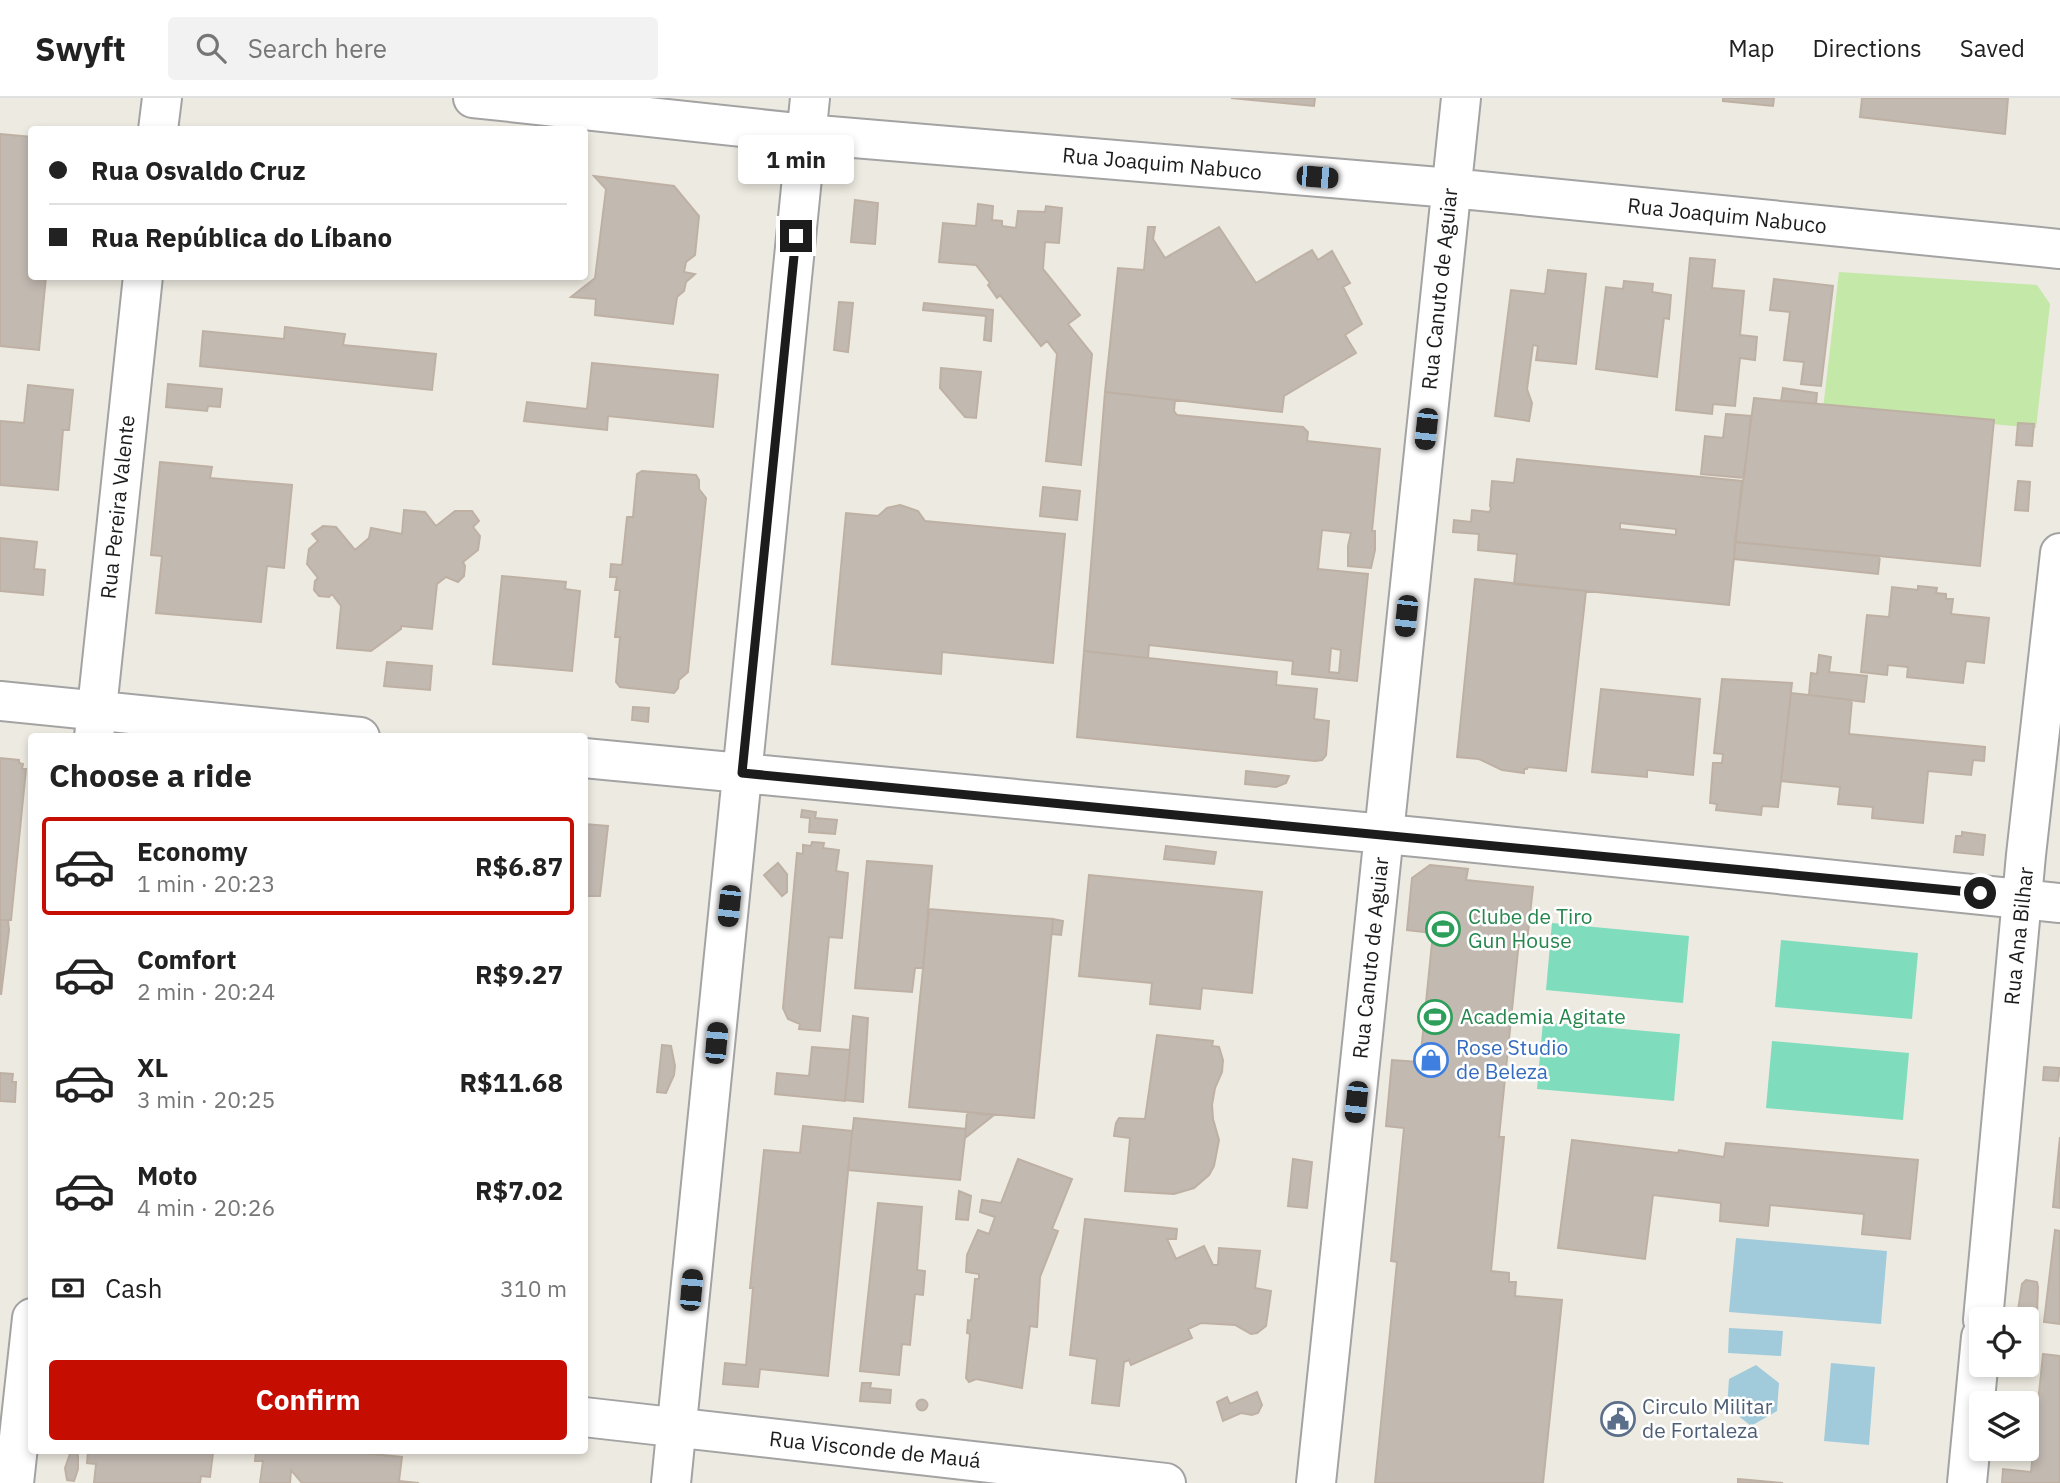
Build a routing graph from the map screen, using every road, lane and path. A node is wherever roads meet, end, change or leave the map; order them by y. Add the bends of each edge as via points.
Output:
1 (162, 98) edge
2 (473, 98) edge
3 (1461, 98) edge
4 (808, 116) edge
5 (158, 126) edge
6 (1451, 188) junction
7 (2060, 249) edge
8 (143, 280) edge
9 (2060, 553) edge
10 (0, 701) edge
11 (95, 724) edge
12 (278, 733) edge
13 (588, 758) edge
14 (742, 773) junction
15 (1384, 834) junction
16 (2022, 899) junction
17 (2060, 903) edge
18 (1984, 1307) edge
19 (23, 1343) edge
20 (1977, 1377) edge
21 (588, 1417) edge
22 (677, 1428) junction
23 (14, 1483) edge
24 (671, 1483) edge
25 (1166, 1483) edge
26 (1316, 1483) edge
27 (1967, 1483) edge

1 - 5 street
2 - 4 street, Rua Joaquim Nabuco
3 - 6 street, Rua Canuto de Aguiar
4 - 6 street, Rua Joaquim Nabuco
4 - 14 street
6 - 7 street, Rua Joaquim Nabuco
6 - 15 street, Rua Canuto de Aguiar
8 - 11 street, Rua Pereira Valente
9 - 16 street, Rua Ana Bilhar
10 - 11 street
11 - 12 street
13 - 14 street
14 - 15 street
14 - 22 street
15 - 16 street
15 - 26 street, Rua Canuto de Aguiar
16 - 17 street
16 - 18 street, Rua Ana Bilhar
19 - 23 street
20 - 27 street
21 - 22 street, Rua Visconde de Mauá
22 - 24 street
22 - 25 street, Rua Visconde de Mauá

